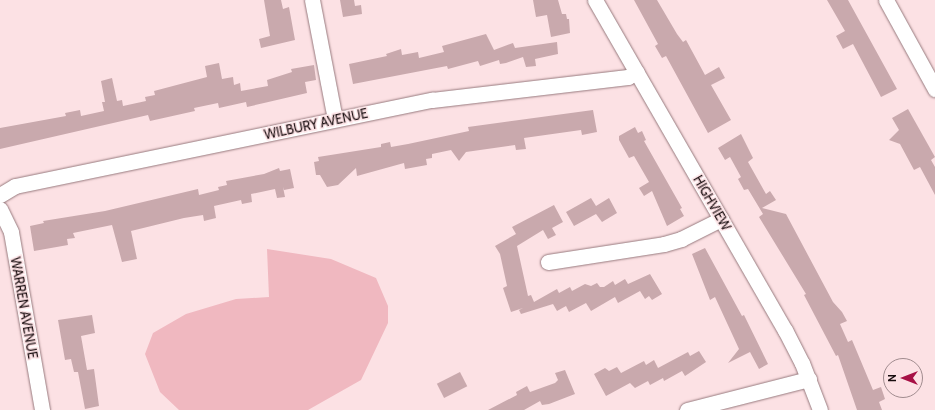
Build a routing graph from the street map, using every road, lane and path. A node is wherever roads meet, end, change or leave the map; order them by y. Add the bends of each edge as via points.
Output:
1 (312, 0) edge
2 (595, 0) edge
3 (886, 0) edge
4 (637, 72) junction
5 (935, 89) edge
6 (335, 119) junction
7 (0, 195) edge
8 (0, 209) edge
9 (721, 219) junction
10 (548, 262) dead end
11 (809, 379) junction
12 (42, 410) edge
13 (687, 410) edge
14 (820, 410) edge

1 - 6 street
2 - 4 street, HIGHVIEW
3 - 5 street
4 - 6 street, WILBURY AVENUE via 628,77 432,100
4 - 9 street, HIGHVIEW
6 - 7 street, WILBURY AVENUE via 152,160 15,186
8 - 12 street, WARREN AVENUE via 11,232
9 - 10 street via 681,239 664,244
9 - 11 street, HIGHVIEW via 785,330
11 - 13 street
11 - 14 street, HIGHVIEW

